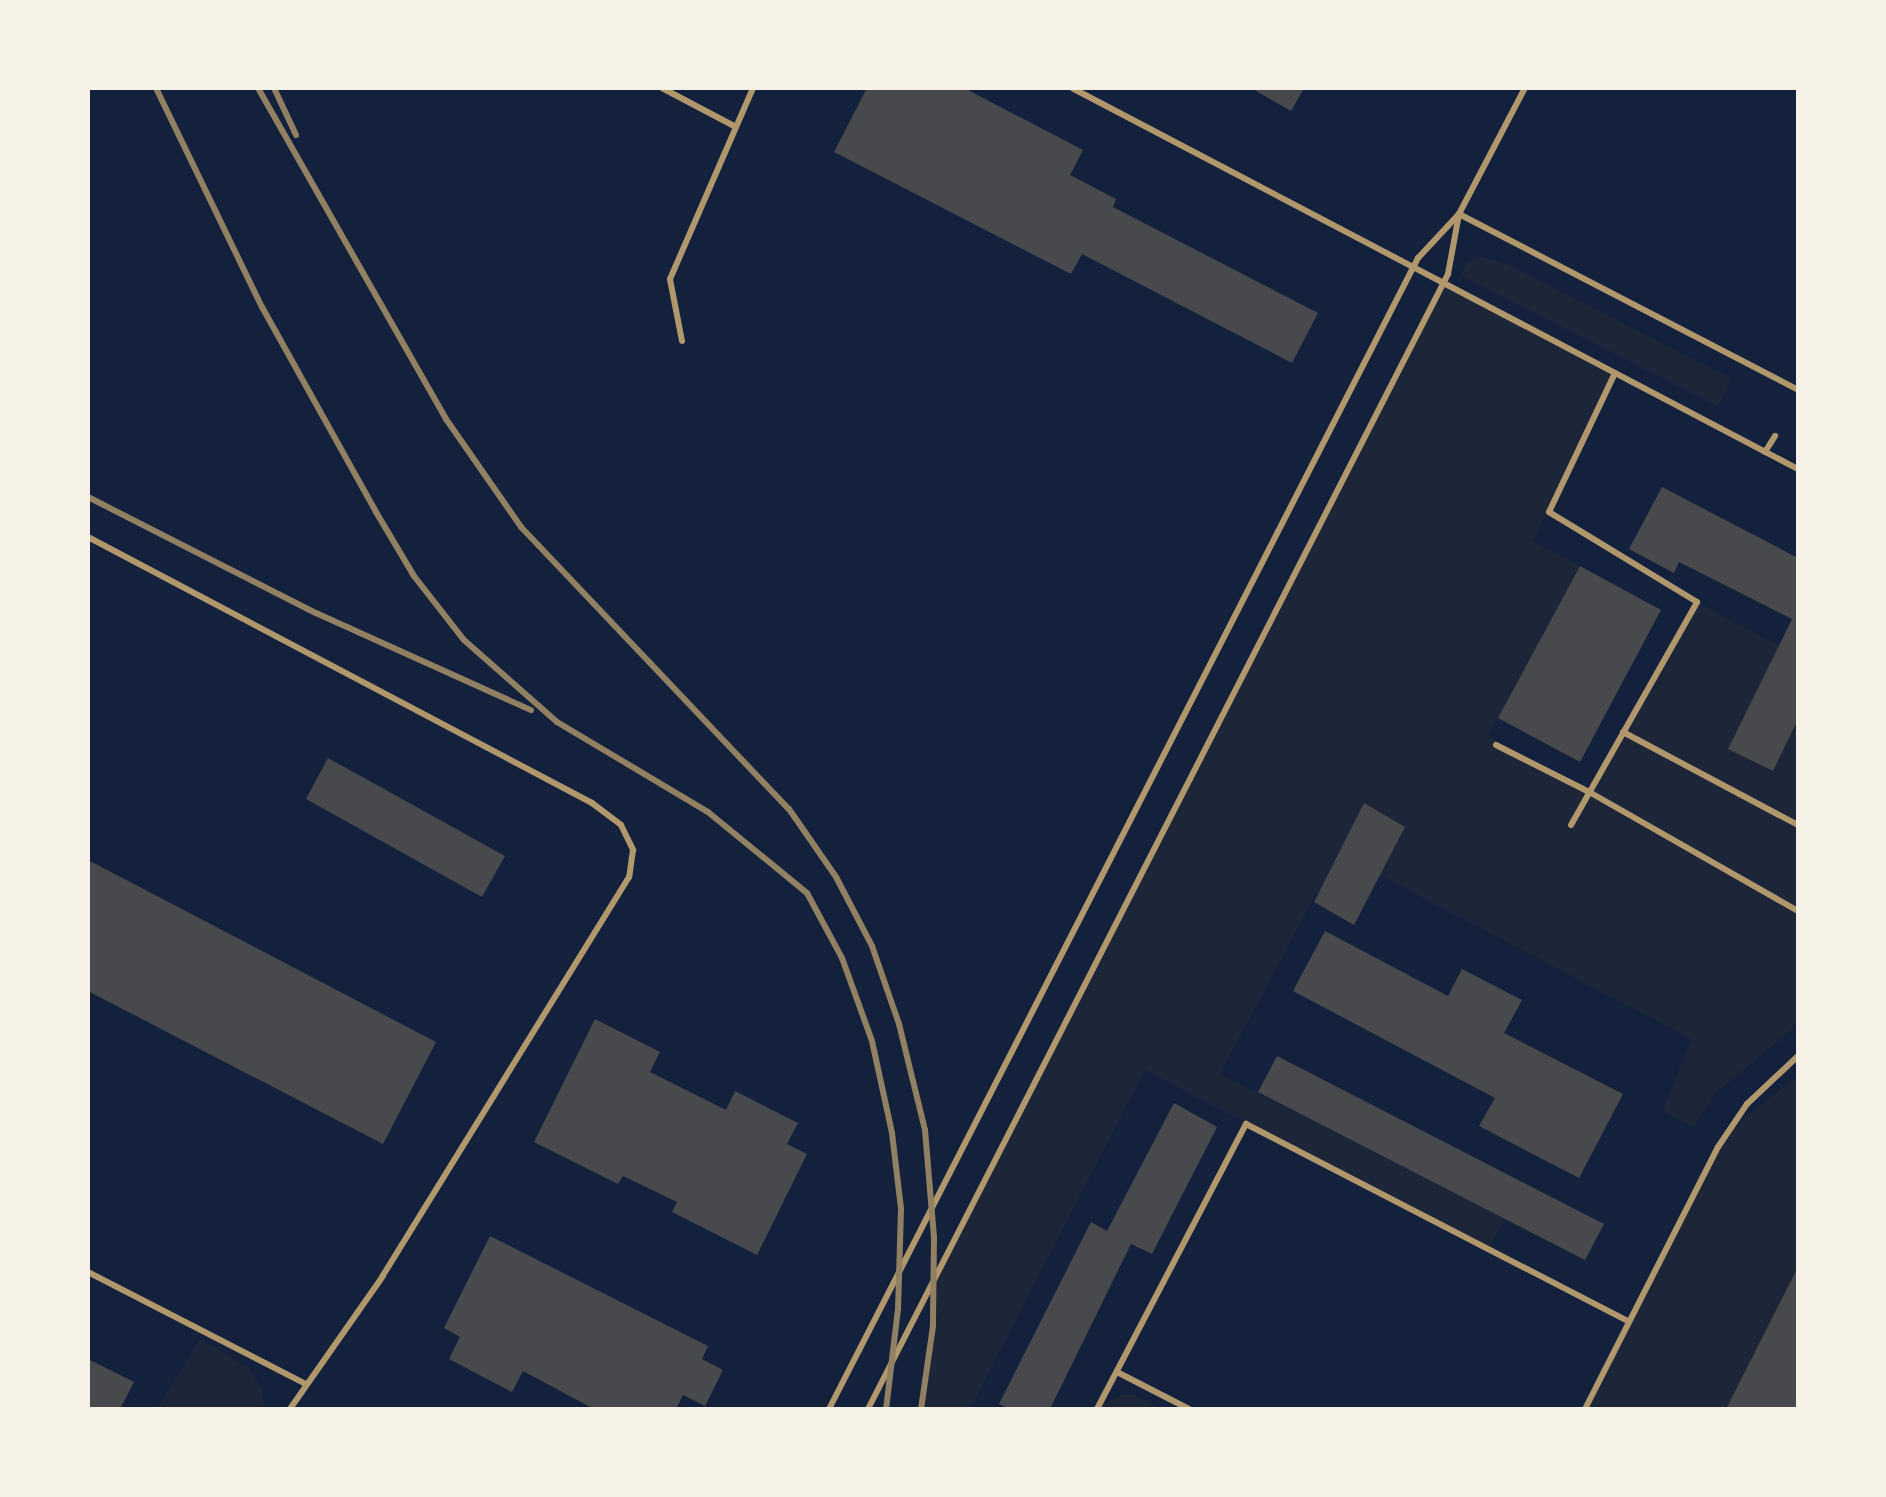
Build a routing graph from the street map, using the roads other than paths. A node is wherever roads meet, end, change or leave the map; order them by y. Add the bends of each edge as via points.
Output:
1 (662, 88) edge
2 (753, 88) edge
3 (1072, 88) edge
4 (1525, 88) edge
5 (734, 126) junction
6 (1459, 214) junction
7 (682, 341) dead end
8 (1615, 373) junction
9 (1798, 390) edge
10 (1775, 436) dead end
11 (1765, 452) junction
12 (1798, 469) edge
13 (88, 537) edge
14 (1623, 732) junction
15 (1496, 745) dead end
16 (1591, 793) junction
17 (1571, 825) dead end
18 (1798, 825) edge
19 (1798, 911) edge
20 (1798, 1056) edge
21 (88, 1272) edge
22 (1629, 1322) junction
23 (1117, 1372) junction
24 (304, 1383) junction
25 (290, 1409) edge
26 (829, 1409) edge
27 (868, 1409) edge
28 (1097, 1409) edge
29 (1189, 1409) edge
30 (1585, 1409) edge

1 - 5 lane
2 - 5 lane
3 - 8 lane
4 - 6 lane
5 - 7 lane via 670,279
6 - 9 lane
6 - 26 lane via 1418,258
6 - 27 lane via 1448,274
8 - 11 lane
8 - 14 lane via 1549,512 1697,602
10 - 11 lane
11 - 12 lane
13 - 24 lane via 592,803 621,825 633,850 629,877 416,1223 326,1362
14 - 16 lane
14 - 18 lane
15 - 16 lane
16 - 17 lane
16 - 19 lane
20 - 22 lane via 1747,1104 1718,1147
21 - 24 lane
22 - 23 lane via 1246,1124
22 - 30 lane
23 - 28 lane
23 - 29 lane
24 - 25 lane

